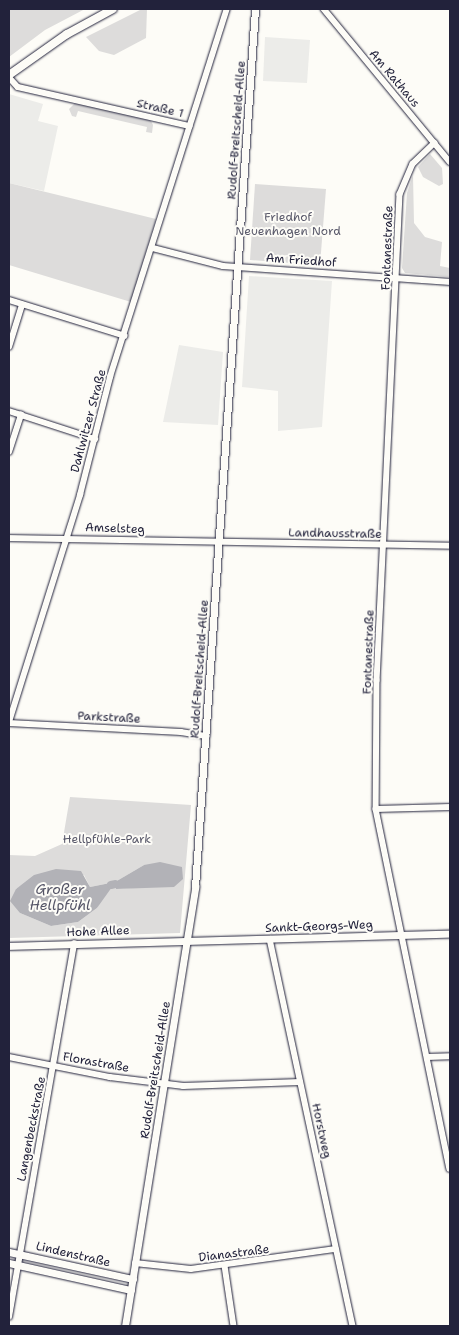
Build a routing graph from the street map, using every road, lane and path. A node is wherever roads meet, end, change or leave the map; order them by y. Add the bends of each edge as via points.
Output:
1 (113, 9) edge
2 (227, 9) edge
3 (255, 9) edge
4 (324, 9) edge
5 (9, 76) edge
6 (190, 126) junction
7 (435, 143) junction
8 (450, 162) edge
9 (153, 248) junction
10 (239, 267) junction
11 (395, 277) junction
12 (450, 282) edge
13 (9, 300) edge
14 (22, 304) junction
15 (125, 336) junction
16 (9, 347) edge
17 (9, 411) edge
18 (21, 415) junction
19 (95, 439) junction
20 (10, 444) edge
21 (9, 452) edge
22 (9, 538) edge
23 (67, 538) junction
24 (220, 543) junction
25 (384, 545) junction
26 (450, 546) edge
27 (9, 723) edge
28 (207, 736) junction
29 (450, 807) edge
30 (376, 809) junction
31 (450, 934) edge
32 (402, 935) junction
33 (270, 939) junction
34 (189, 941) junction
35 (74, 944) junction
36 (9, 946) edge
37 (450, 1056) edge
38 (9, 1057) edge
39 (427, 1058) junction
40 (54, 1066) junction
41 (300, 1082) junction
42 (165, 1085) junction
43 (450, 1168) edge
44 (336, 1249) junction
45 (9, 1252) edge
46 (20, 1255) junction
47 (135, 1262) junction
48 (9, 1263) edge
49 (18, 1265) junction
50 (225, 1266) junction
51 (133, 1279) junction
52 (131, 1290) junction
53 (9, 1317) edge
54 (124, 1326) edge
55 (234, 1326) edge
56 (353, 1326) edge

1 - 5 main road via 67,34
2 - 6 street, Straße 1
3 - 10 street, Rudolf-Breitscheid-Allee
4 - 7 street, Am Rathaus
5 - 6 street, Straße 1 via 18,86
6 - 9 street, Dahlwitzer Straße
7 - 8 street, Am Rathaus
7 - 11 street, Fontanestraße via 413,164 402,186
9 - 10 street, Am Friedhof
9 - 15 street, Dahlwitzer Straße
10 - 11 street, Am Friedhof
10 - 24 street, Rudolf-Breitscheid-Allee
11 - 12 street, Am Friedhof
11 - 25 street, Fontanestraße
13 - 14 street
14 - 15 street
14 - 16 street
15 - 19 street, Dahlwitzer Straße via 107,385
17 - 18 street
18 - 19 street
18 - 20 street
19 - 23 street, Dahlwitzer Straße
20 - 21 street
22 - 23 street, Amselsteg
23 - 24 street, Amselsteg
23 - 27 street, Dahlwitzer Straße
24 - 25 street, Landhausstraße
24 - 28 street, Rudolf-Breitscheid-Allee
25 - 26 street, Landhausstraße
25 - 30 street, Fontanestraße via 377,680
27 - 28 street, Parkstraße
28 - 34 street, Rudolf-Breitscheid-Allee
29 - 30 street
30 - 32 street, Fontanestraße
31 - 32 street, Sankt-Georgs-Weg
32 - 33 street, Sankt-Georgs-Weg
32 - 39 street, Fontanestraße
33 - 34 street, Sankt-Georgs-Weg
33 - 41 street, Horstweg
34 - 35 street, Hohe Allee
34 - 42 street, Rudolf-Breitscheid-Allee
35 - 36 street, Hohe Allee
35 - 40 street, Langenbeckstraße
37 - 39 street
38 - 40 street, Florastraße
39 - 43 street, Fontanestraße
40 - 42 street, Florastraße
40 - 46 street, Langenbeckstraße
41 - 42 street, Florastraße
41 - 44 street, Horstweg
42 - 47 street, Rudolf-Breitscheid-Allee
44 - 50 street, Dianastraße
44 - 56 street, Horstweg
45 - 46 street, Lindenstraße
46 - 49 street, Langenbeckstraße
46 - 51 street, Lindenstraße
47 - 50 street, Dianastraße via 183,1269
47 - 51 street, Rudolf-Breitscheid-Allee
48 - 49 street, Lindenstraße
49 - 52 street, Lindenstraße
49 - 53 street, Langenbeckstraße
50 - 55 street
51 - 52 street, Rudolf-Breitscheid-Allee
52 - 54 street, Rudolf-Breitscheid-Allee

